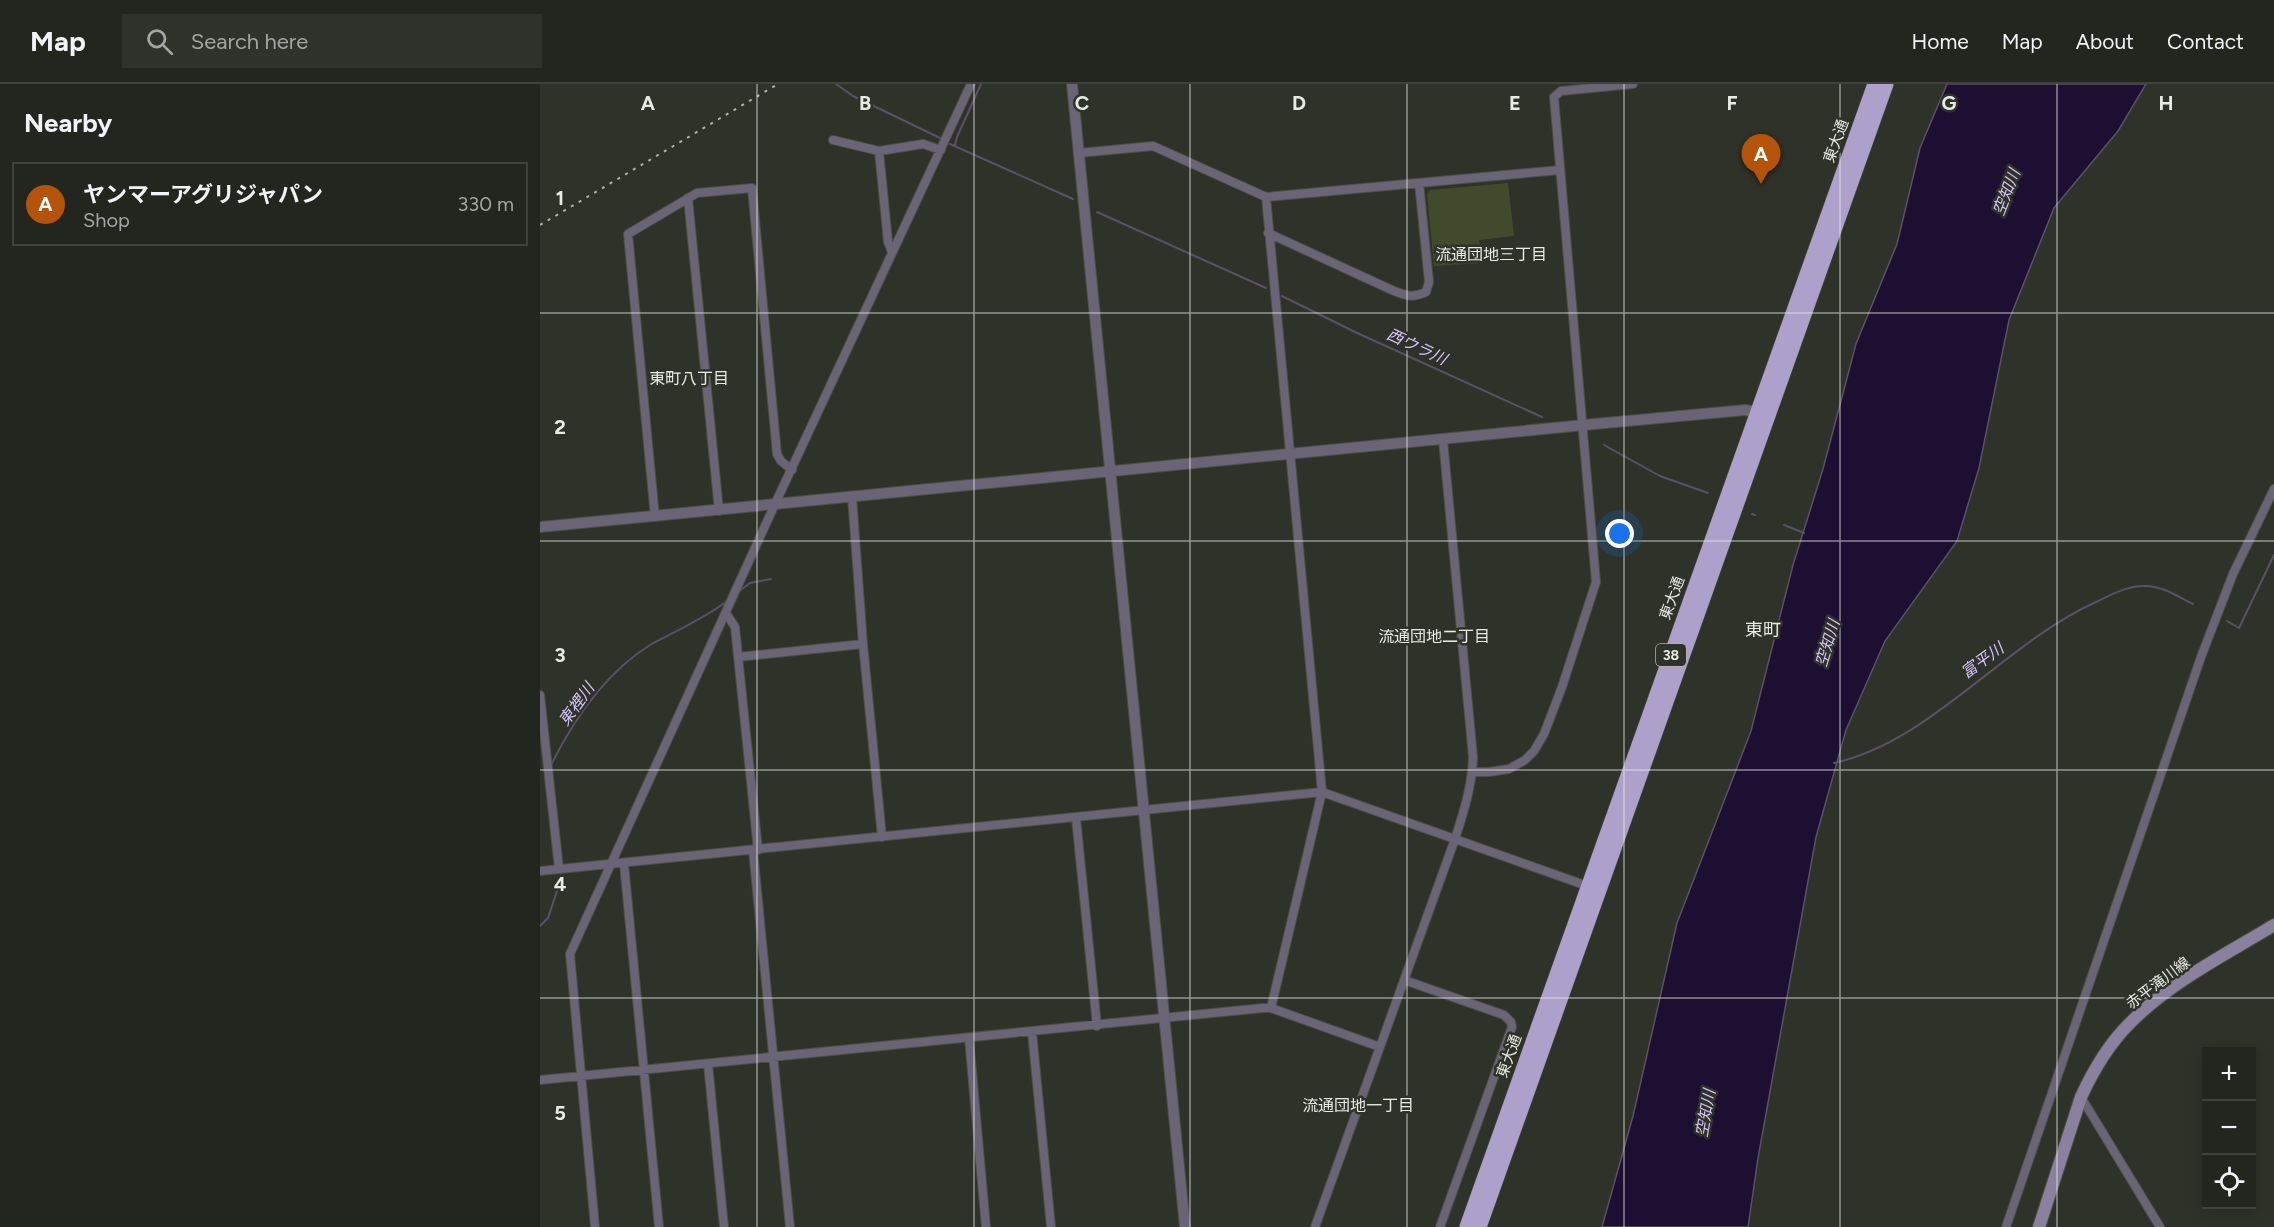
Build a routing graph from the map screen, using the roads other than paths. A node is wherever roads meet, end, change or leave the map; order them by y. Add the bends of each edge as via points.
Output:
1 (971, 84) edge
2 (1072, 84) edge
3 (1633, 84) edge
4 (1875, 84) edge
5 (1886, 84) edge
6 (833, 140) dead end
7 (941, 150) junction
8 (879, 151) junction
9 (1079, 153) junction
10 (1560, 170) junction
11 (1419, 183) junction
12 (1266, 197) junction
13 (688, 198) junction
14 (1268, 232) junction
15 (892, 252) junction
16 (1763, 413) junction
17 (1584, 425) junction
18 (1443, 440) junction
19 (1290, 454) junction
20 (792, 470) junction
21 (1111, 472) junction
22 (2274, 489) edge
23 (852, 497) junction
24 (775, 504) junction
25 (719, 511) junction
26 (655, 517) junction
27 (540, 527) edge
28 (726, 613) junction
29 (863, 644) junction
30 (738, 657) junction
31 (540, 695) edge
32 (1473, 772) junction
33 (1322, 792) junction
34 (1144, 811) junction
35 (1076, 818) junction
36 (882, 837) junction
37 (1455, 839) junction
38 (755, 850) junction
39 (612, 864) junction
40 (624, 864) junction
41 (559, 869) junction
42 (540, 871) edge
43 (1594, 888) junction
44 (2274, 925) edge
45 (1404, 980) junction
46 (1271, 1008) junction
47 (1165, 1018) junction
48 (1097, 1026) junction
49 (1032, 1032) junction
50 (969, 1038) junction
51 (1380, 1047) junction
52 (773, 1058) junction
53 (708, 1064) junction
54 (644, 1071) junction
55 (580, 1076) junction
56 (540, 1080) edge
57 (2081, 1097) junction
58 (595, 1227) edge
59 (659, 1227) edge
60 (724, 1227) edge
61 (790, 1227) edge
62 (986, 1227) edge
63 (1051, 1227) edge
64 (1185, 1227) edge
65 (1315, 1227) edge
66 (1440, 1227) edge
67 (1467, 1227) edge
68 (1479, 1227) edge
69 (2006, 1227) edge
70 (2039, 1227) edge
71 (2160, 1227) edge

1 - 7 street
2 - 9 street
3 - 10 street via 1562,91 1554,97
4 - 16 highway, 東大通 / 38
5 - 16 highway, 東大通 / 38
6 - 8 street
7 - 8 street via 923,144
7 - 15 street
8 - 15 street
9 - 12 street via 1153,146
9 - 21 street
10 - 11 street
10 - 17 street
11 - 12 street
11 - 14 street via 1429,282 1426,292 1419,295 1409,297 1394,291
12 - 14 street
13 - 20 street via 697,193 752,188 777,454
13 - 25 street
13 - 26 street via 628,234
14 - 19 street
15 - 20 street
16 - 17 street
16 - 43 highway, 東大通 / 38
17 - 18 street
17 - 32 street via 1596,573 1592,599 1544,734 1533,751 1509,769
18 - 19 street
18 - 32 street
19 - 21 street
19 - 33 street
20 - 24 street
21 - 23 street
21 - 34 street
22 - 69 street via 2233,574 2201,657
23 - 24 street
23 - 29 street
24 - 25 street
24 - 28 street
25 - 26 street
26 - 27 street
28 - 30 street via 735,627
28 - 39 street
29 - 30 street
29 - 36 street
30 - 38 street
31 - 41 street
32 - 37 street
33 - 34 street
33 - 37 street
33 - 46 street
34 - 35 street
34 - 47 street
35 - 36 street
35 - 48 street
36 - 38 street
37 - 43 street
37 - 45 street
38 - 40 street
38 - 52 street
39 - 40 street
39 - 41 street
39 - 55 street via 570,954
40 - 54 street
41 - 42 street
43 - 67 highway, 東大通 / 38
43 - 68 highway, 東大通 / 38
44 - 57 main road, 赤平滝川線 via 2195,973 2145,1010 2114,1041
45 - 51 street
45 - 66 street via 1504,1016 1512,1026
46 - 47 street
46 - 51 street
47 - 48 street
47 - 64 street
48 - 49 street
49 - 50 street
49 - 63 street
50 - 52 street
50 - 62 street
51 - 65 street
52 - 53 street
52 - 61 street
53 - 54 street
53 - 60 street
54 - 55 street
54 - 59 street
55 - 56 street
55 - 58 street
57 - 70 main road, 赤平滝川線
57 - 71 street

